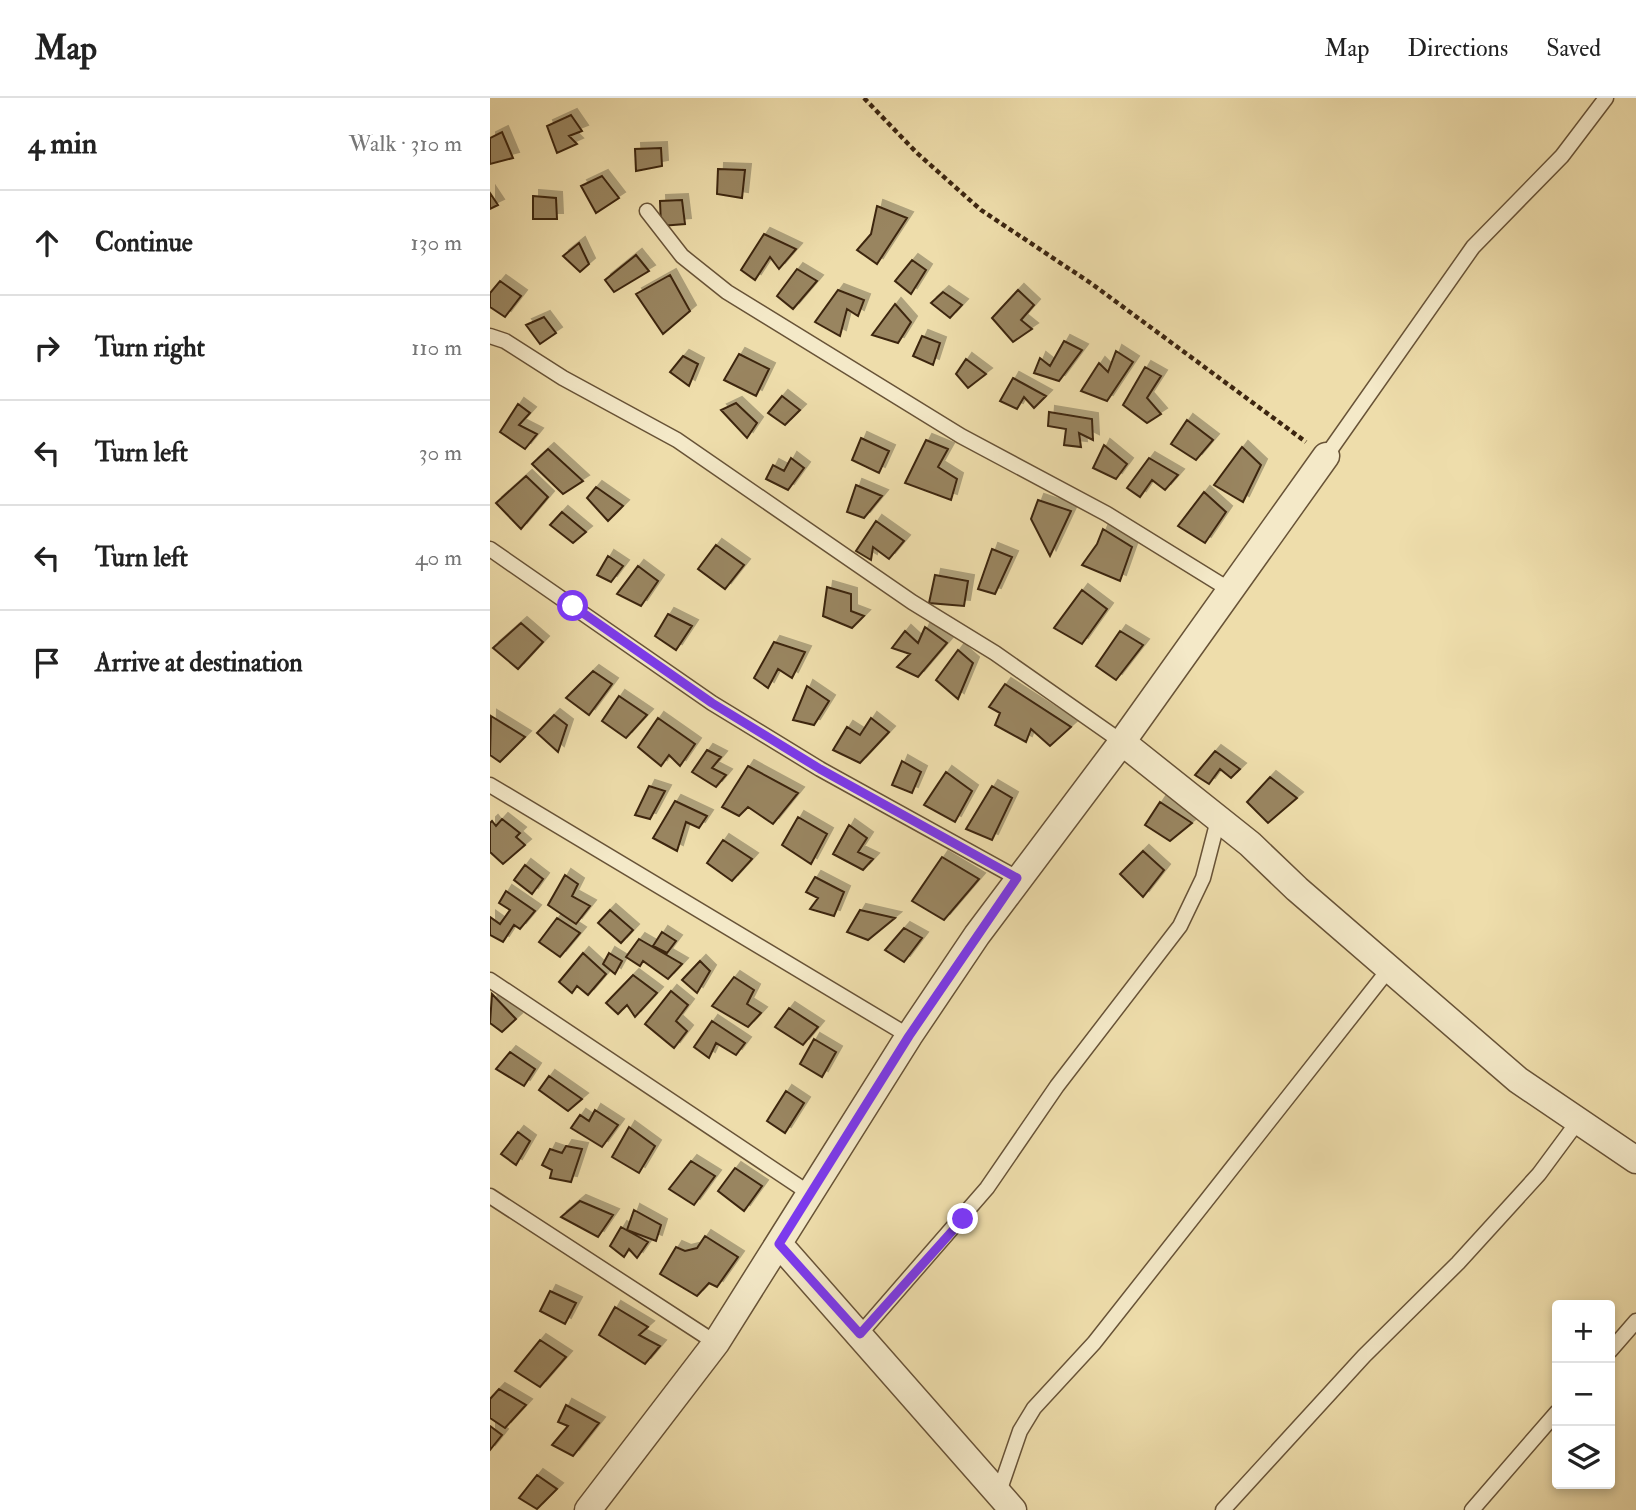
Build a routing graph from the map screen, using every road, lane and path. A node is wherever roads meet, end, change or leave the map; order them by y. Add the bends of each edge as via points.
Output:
1 (863, 98) edge
2 (1606, 98) edge
3 (647, 211) dead end
4 (490, 336) edge
5 (1326, 456) junction
6 (490, 549) edge
7 (1230, 590) junction
8 (1122, 742) junction
9 (490, 785) edge
10 (1218, 820) junction
11 (1017, 878) junction
12 (1389, 969) junction
13 (490, 980) edge
14 (909, 1036) junction
15 (1579, 1120) junction
16 (1636, 1160) edge
17 (809, 1193) junction
18 (490, 1196) edge
19 (779, 1244) junction
20 (1636, 1321) edge
21 (860, 1334) junction
22 (716, 1343) junction
23 (1615, 1345) edge
24 (1552, 1418) edge
25 (1006, 1501) edge
26 (588, 1510) edge
27 (1223, 1510) edge
28 (1472, 1510) edge

1 - 5 path via 981,210 1091,284
2 - 5 lane via 1562,156 1473,247
3 - 7 lane via 682,256 727,292 961,436 1115,519
4 - 8 lane via 677,440
5 - 7 street
6 - 11 lane via 712,703
7 - 8 street
8 - 10 street
8 - 11 street
9 - 14 lane
10 - 12 street
10 - 21 lane via 1203,878 1180,926 1057,1086 987,1188
11 - 14 street
12 - 15 street via 1518,1080
12 - 25 lane via 1094,1343 1034,1408 1020,1431
13 - 17 lane
14 - 17 street
15 - 16 street
15 - 27 lane via 1539,1174 1458,1263 1364,1356
17 - 19 street
18 - 22 lane
19 - 21 street
19 - 22 street
20 - 23 lane
21 - 25 street
22 - 26 street
24 - 28 lane

